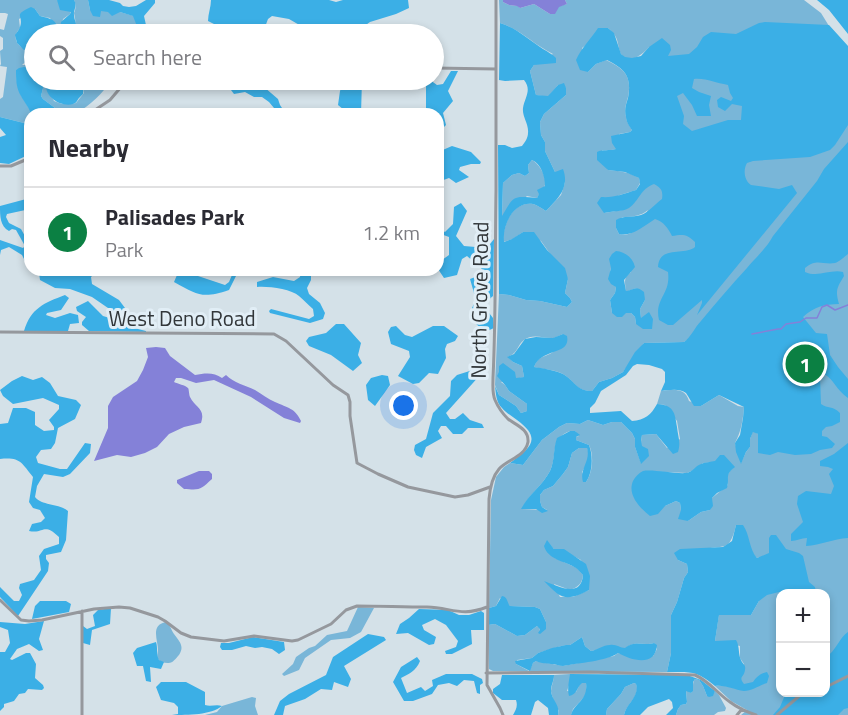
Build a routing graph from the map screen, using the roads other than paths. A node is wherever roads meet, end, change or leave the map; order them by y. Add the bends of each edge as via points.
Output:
1 (496, 0) edge
2 (444, 68) edge
3 (496, 69) junction
4 (118, 90) edge
5 (98, 108) edge
6 (24, 160) edge
7 (0, 166) edge
8 (0, 332) edge
9 (490, 487) junction
10 (0, 600) edge
11 (487, 607) junction
12 (82, 611) junction
13 (486, 673) junction
14 (848, 676) edge
15 (830, 685) edge
16 (799, 697) edge
17 (744, 712) edge
18 (82, 715) edge
19 (503, 715) edge
20 (737, 715) edge
21 (756, 715) edge
22 (777, 715) edge

1 - 3 street, North Grove Road
2 - 3 street
3 - 9 street, North Grove Road via 493,394 506,417 525,432 528,443 522,453 499,469
4 - 5 street
6 - 7 street
8 - 9 street, West Deno Road via 274,334 348,395 357,463 408,486 455,496
9 - 11 street
10 - 12 street via 24,621
11 - 12 street via 468,613 446,608 357,606 315,632 285,641 254,636 224,641 191,637 158,617 130,608
11 - 13 street
12 - 18 street
13 - 17 street via 695,675
13 - 19 street via 487,686
14 - 15 street
16 - 22 street
17 - 20 street
17 - 21 street

